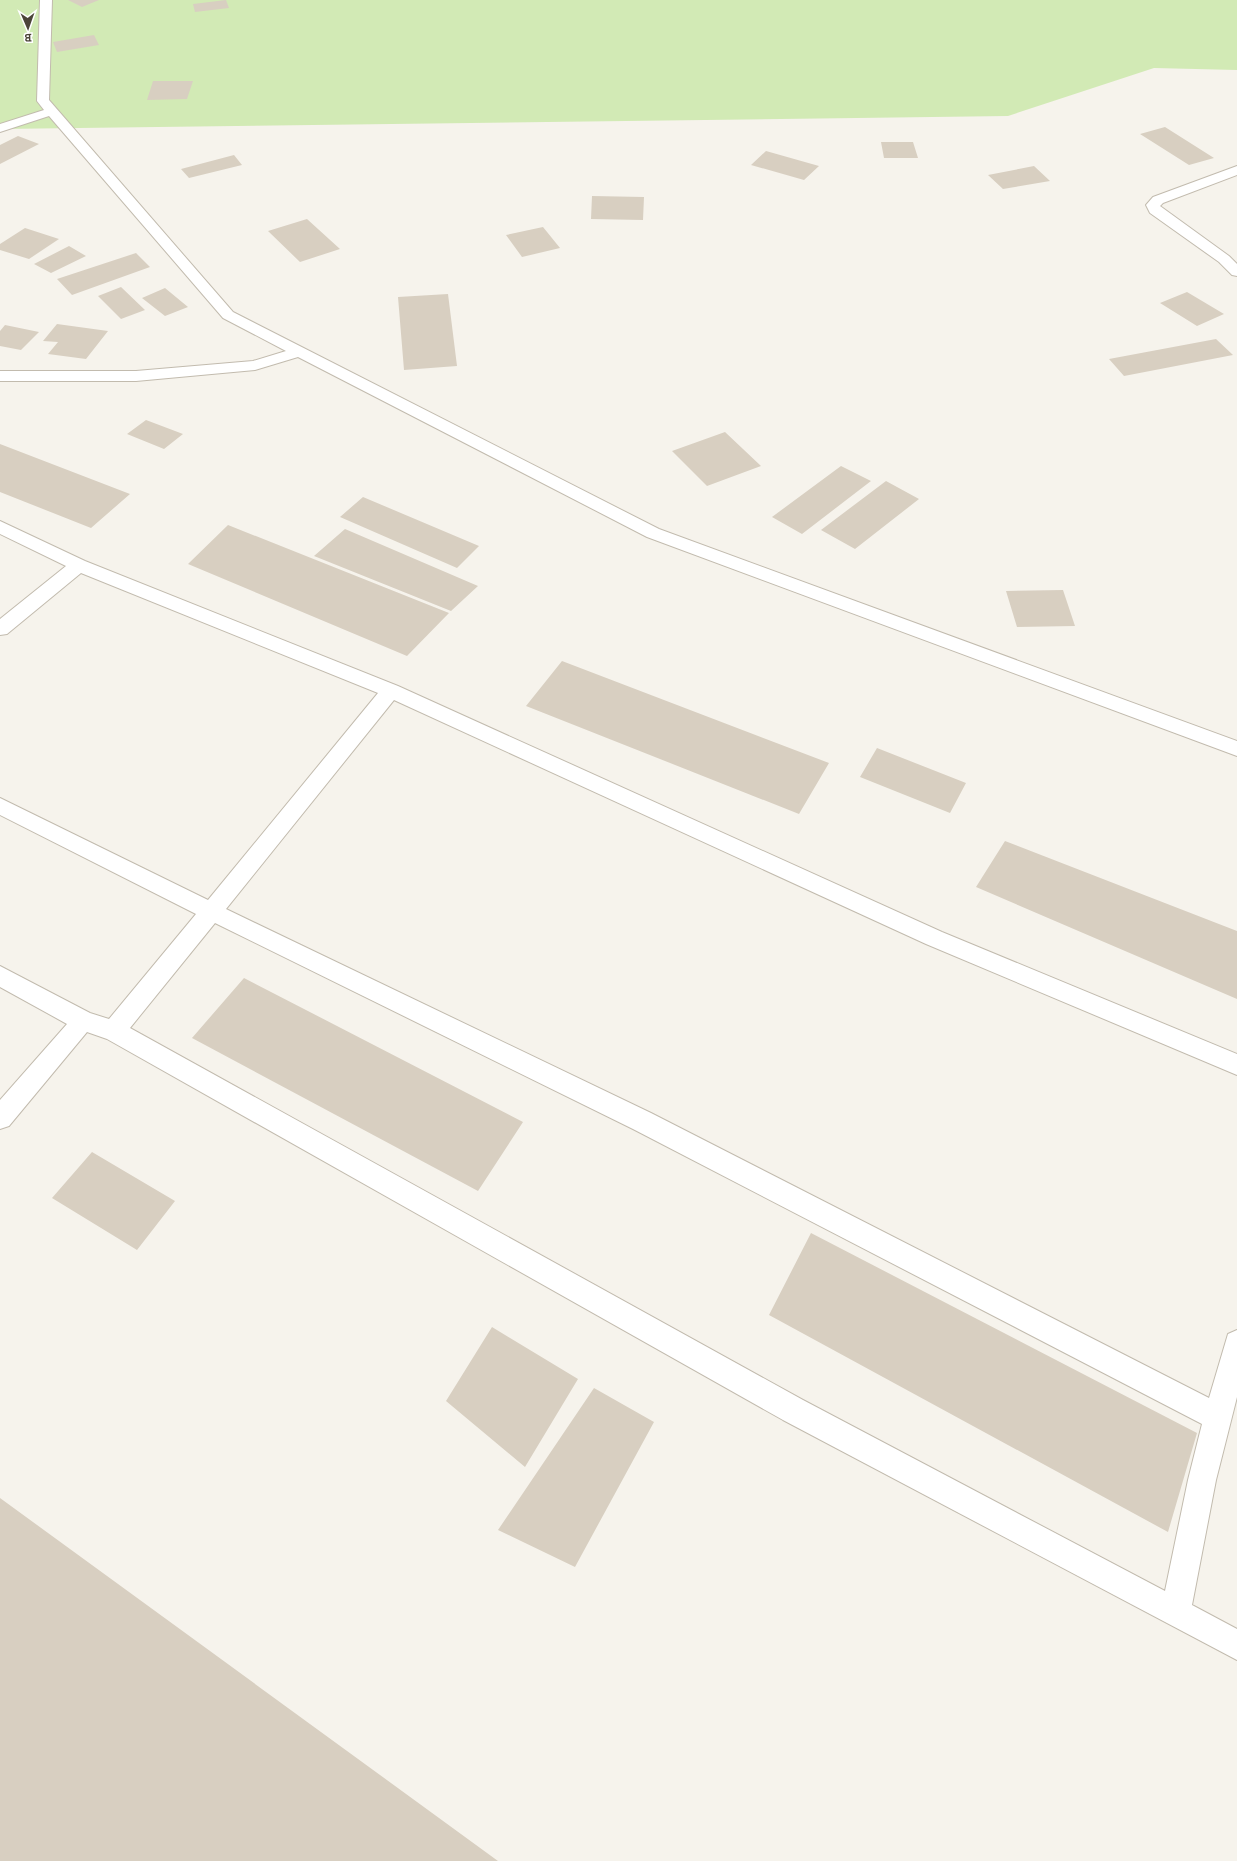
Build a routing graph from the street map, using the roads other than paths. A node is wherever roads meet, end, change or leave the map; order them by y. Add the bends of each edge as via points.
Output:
1 (46, 0) edge
2 (52, 111) junction
3 (0, 128) edge
4 (1237, 170) edge
5 (1237, 272) edge
6 (299, 352) junction
7 (0, 376) edge
8 (0, 527) edge
9 (79, 565) junction
10 (0, 629) edge
11 (391, 691) junction
12 (1237, 749) edge
13 (0, 806) edge
14 (210, 911) junction
15 (0, 976) edge
16 (83, 1021) junction
17 (114, 1031) junction
18 (1237, 1065) edge
19 (0, 1118) edge
20 (1237, 1343) edge
21 (1219, 1418) junction
22 (1176, 1612) junction
23 (1237, 1645) edge

1 - 2 street via 43,101
2 - 3 street
2 - 6 street via 228,315
4 - 5 street via 1158,200 1153,205 1156,210 1224,259
6 - 7 street via 255,365 225,369 136,376
6 - 12 street via 653,533
8 - 9 street
9 - 10 street
9 - 11 street
11 - 14 street
11 - 18 street via 934,938
13 - 14 street
14 - 17 street
14 - 21 street via 642,1121
15 - 16 street
16 - 17 street
16 - 19 street
17 - 22 street via 793,1410
20 - 21 street
21 - 22 street via 1202,1480
22 - 23 street

